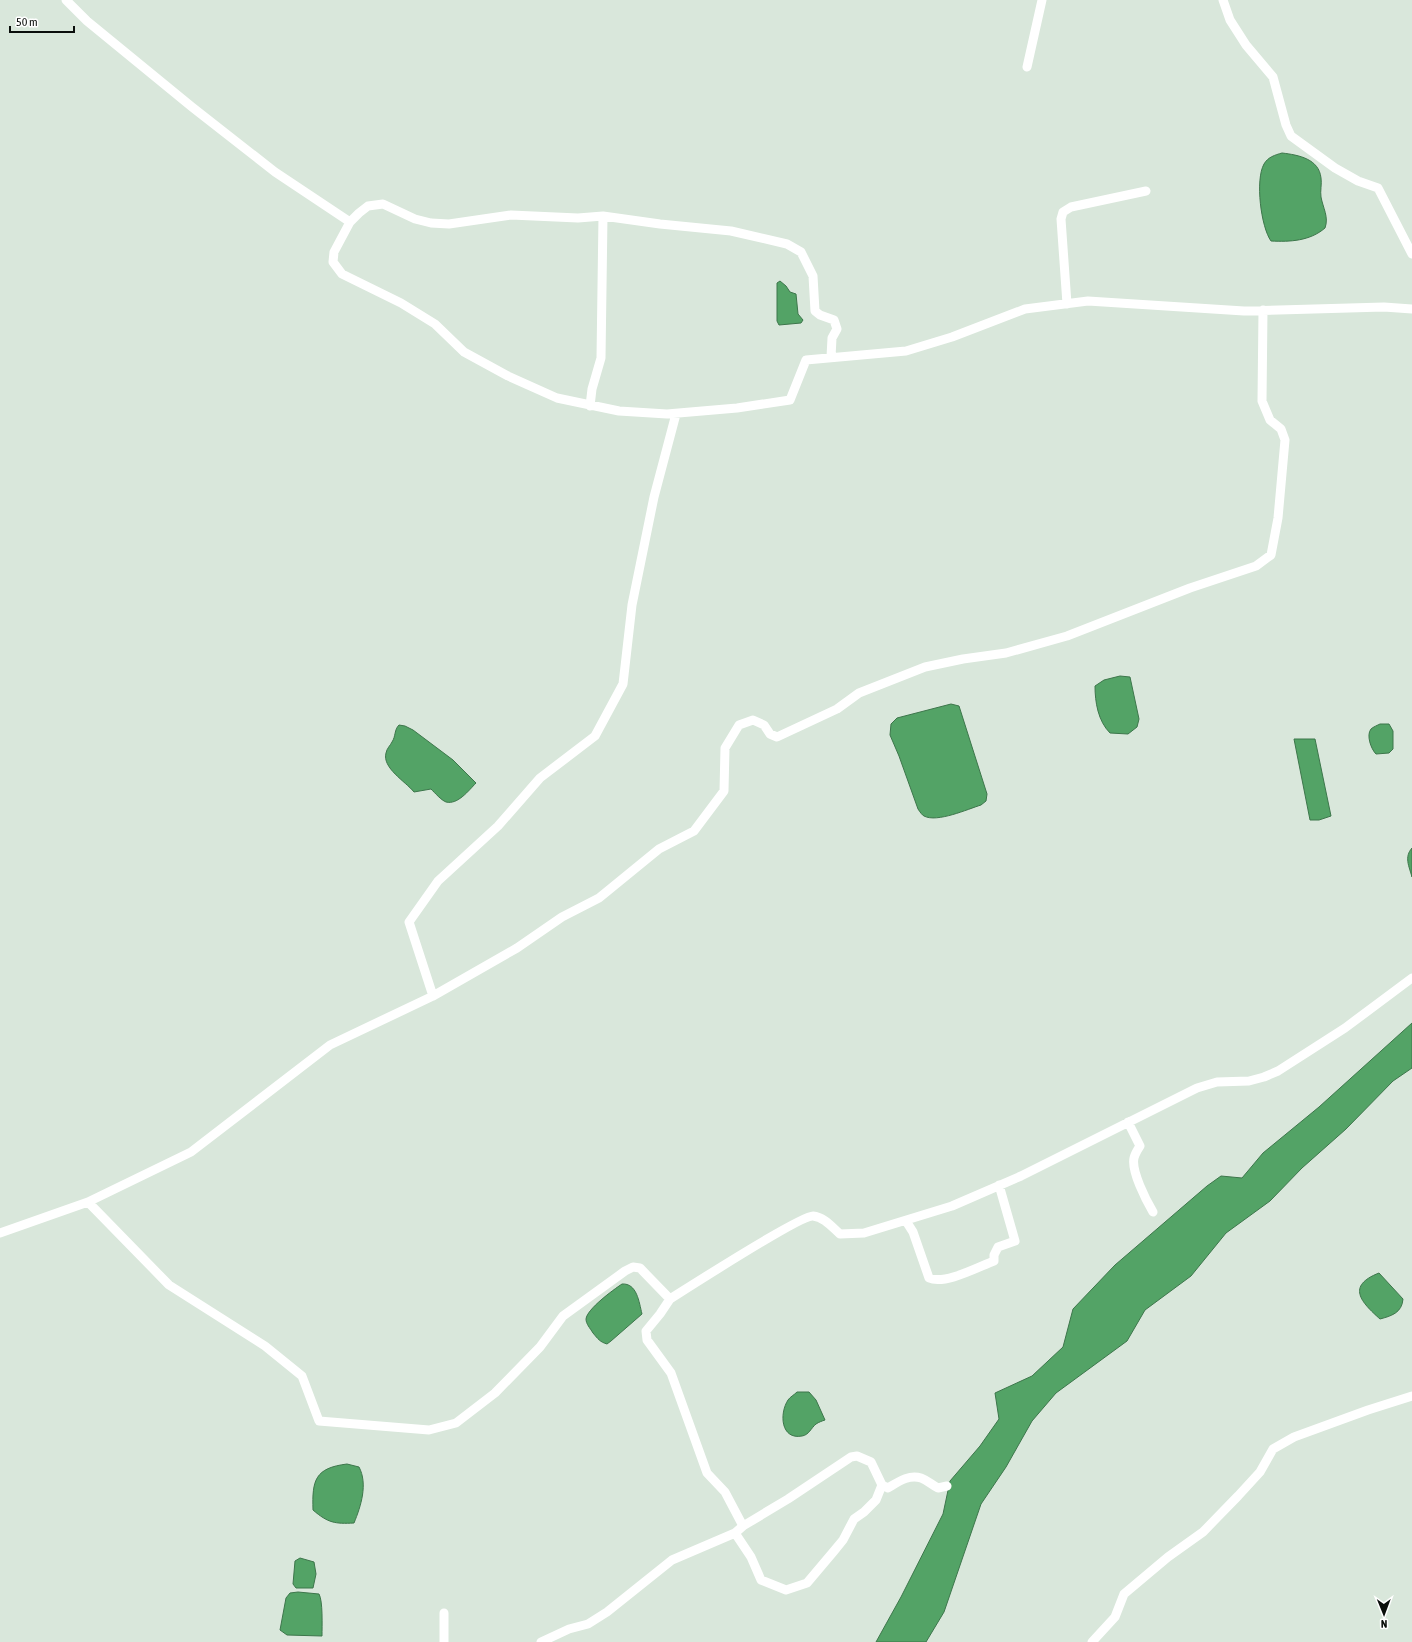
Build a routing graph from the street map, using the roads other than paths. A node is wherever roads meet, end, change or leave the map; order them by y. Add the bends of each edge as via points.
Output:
1 (66, 0) edge
2 (1042, 0) edge
3 (1223, 0) edge
4 (1027, 67) dead end
5 (1146, 191) dead end
6 (603, 216) junction
7 (350, 222) junction
8 (1412, 254) edge
9 (1067, 304) junction
10 (1412, 309) edge
11 (1263, 310) junction
12 (831, 357) junction
13 (590, 406) junction
14 (676, 414) junction
15 (1412, 978) edge
16 (433, 996) junction
17 (1128, 1122) junction
18 (999, 1186) junction
19 (88, 1202) junction
20 (1153, 1212) dead end
21 (906, 1221) junction
22 (0, 1233) edge
23 (670, 1299) junction
24 (1412, 1396) edge
25 (882, 1485) junction
26 (947, 1486) dead end
27 (743, 1526) junction
28 (735, 1533) junction
29 (444, 1613) dead end
30 (444, 1642) edge
31 (541, 1642) edge
32 (1092, 1642) edge

1 - 7 street via 86,21 204,116 276,172
2 - 4 street
3 - 8 street via 1230,20 1246,46 1273,77 1291,136 1335,168 1358,181 1378,188
5 - 9 street via 1071,207 1063,212 1061,219
6 - 7 street via 578,218 511,215 449,224 415,219 383,204 368,206
6 - 12 street via 731,231 787,244 801,252 813,276 815,311 834,320 836,330 832,338
6 - 13 street via 601,358
7 - 13 street via 334,252 333,262 342,274 401,303 435,324 464,352 508,376 557,398
9 - 11 street via 1088,301
9 - 12 street via 1025,309 952,337 906,351
10 - 11 street via 1384,307
11 - 16 street via 1262,401 1270,420 1281,429 1285,440 1278,518 1271,555 1256,566 1190,588 1067,636 1006,653 925,667 859,693 837,709 777,737 770,734 764,725 753,720 739,725 725,748 724,791 694,831 659,849 599,898 562,917 517,948
12 - 14 street via 806,360 790,400
13 - 14 street via 619,412
14 - 16 street via 654,497 632,605 623,684 596,736 540,778 498,826 438,881 409,922
15 - 17 street via 1345,1028 1278,1071 1250,1081 1217,1082 1197,1088
16 - 19 street via 330,1045 191,1152
17 - 18 street
17 - 20 street via 1140,1146 1134,1158 1134,1165 1143,1194
18 - 21 street via 952,1206
18 - 21 street via 1015,1241 998,1247 994,1261 966,1272 947,1278 929,1278 913,1232
19 - 22 street
19 - 23 street via 169,1285 265,1346 302,1376 319,1421 429,1430 456,1423 495,1393 540,1347 564,1316 625,1271 633,1267 640,1268
21 - 23 street via 864,1234 840,1234 821,1218 811,1216 773,1236
23 - 27 street via 646,1331 647,1340 670,1373 707,1473 725,1492
24 - 32 street via 1294,1437 1274,1449 1260,1472 1203,1532 1124,1594 1115,1617
25 - 26 street via 888,1488 913,1477 922,1478 938,1488
25 - 27 street via 871,1462 858,1456 852,1457
25 - 28 street via 876,1500 854,1519 843,1540 807,1583 786,1590 761,1580 751,1557
27 - 28 street
28 - 31 street via 672,1560 588,1624 569,1629
29 - 30 street

